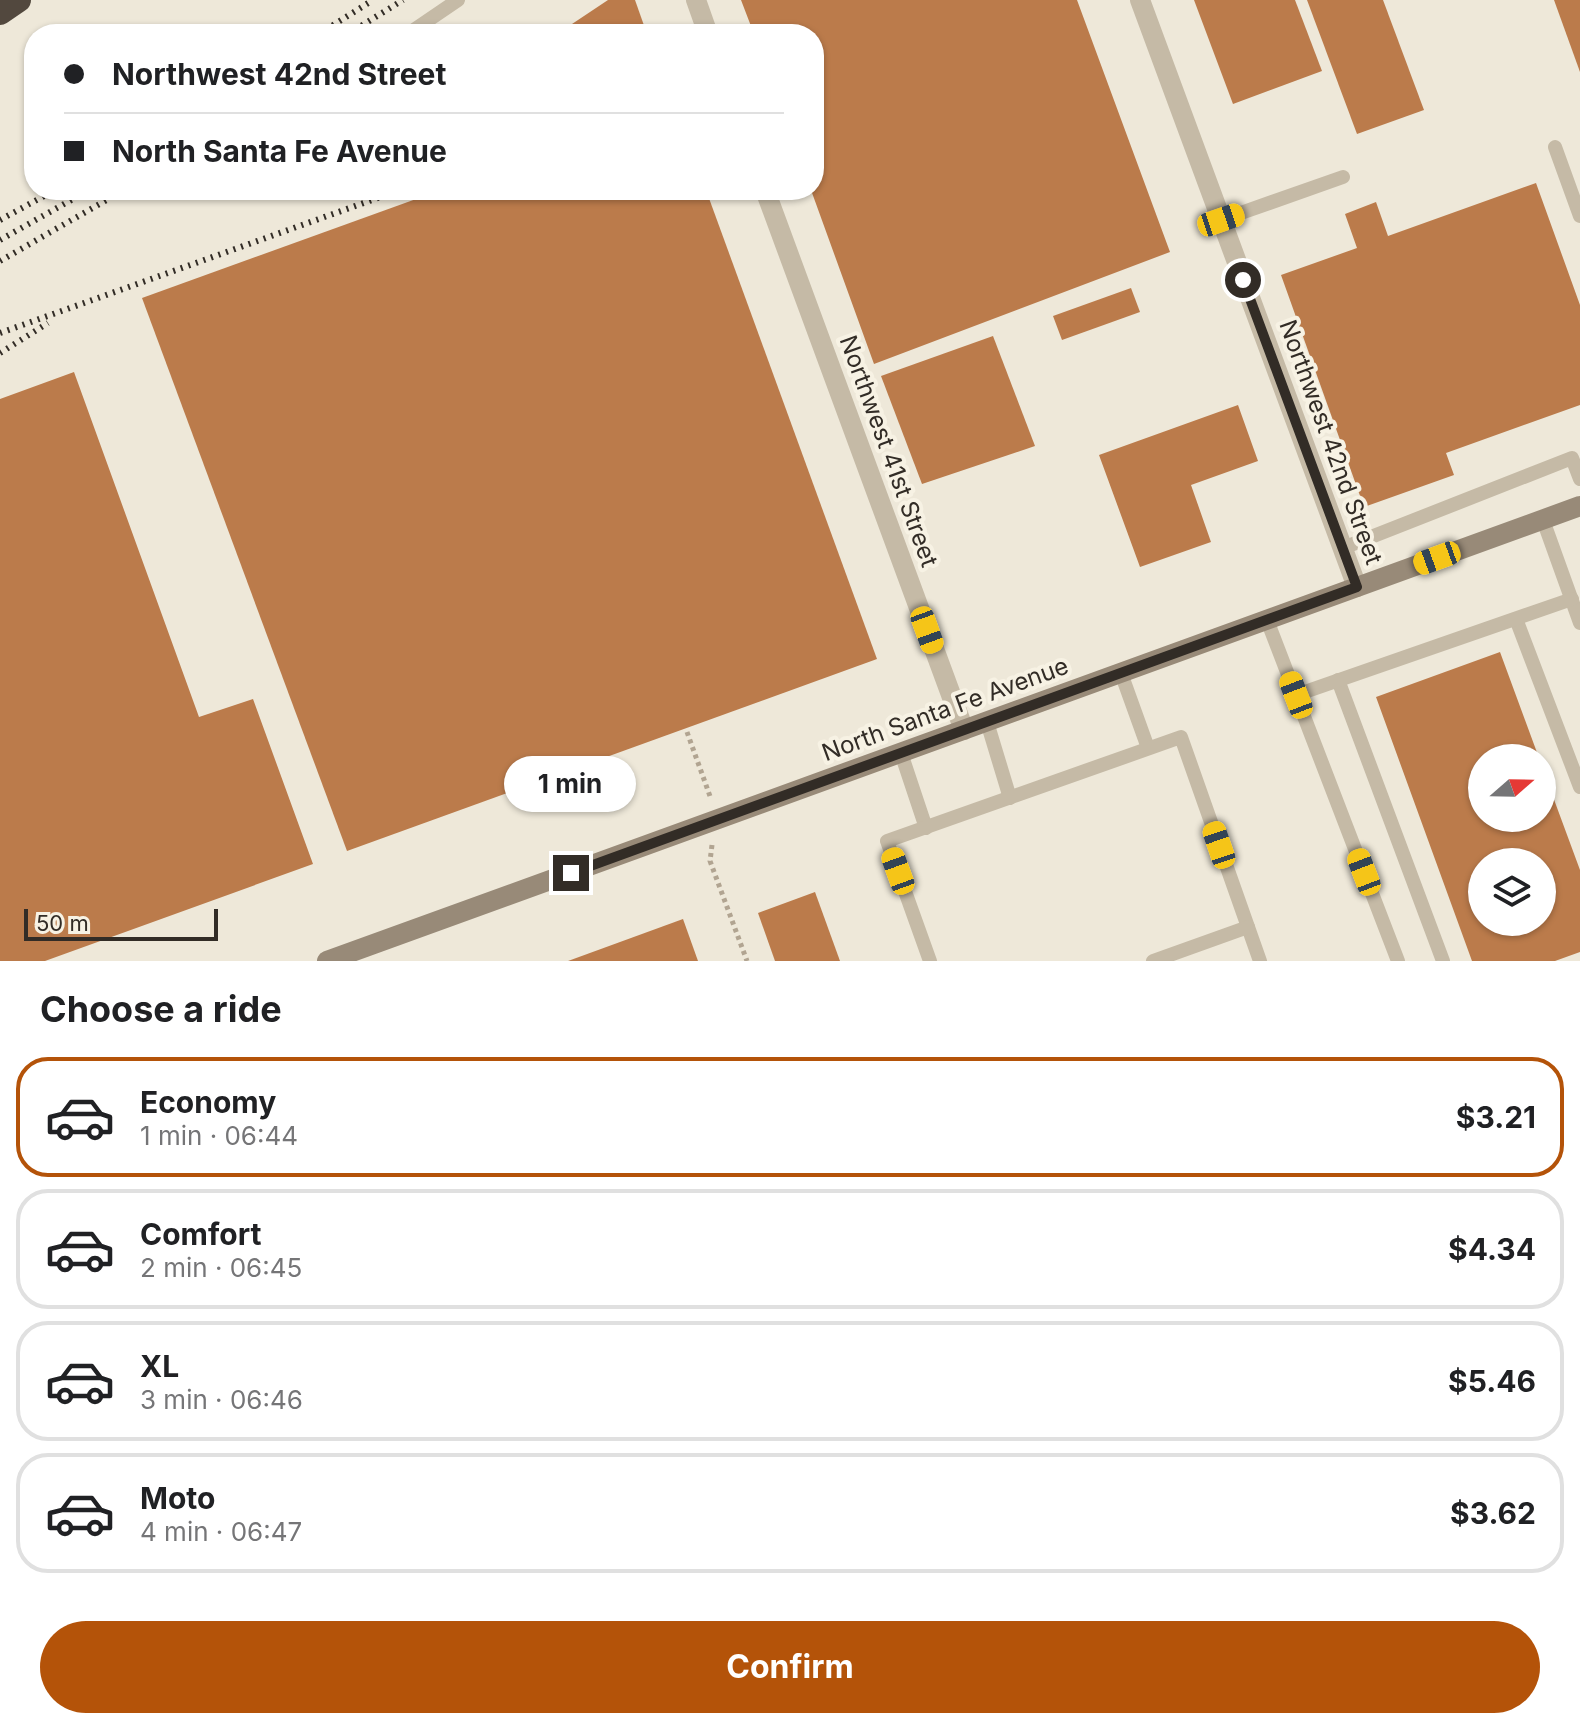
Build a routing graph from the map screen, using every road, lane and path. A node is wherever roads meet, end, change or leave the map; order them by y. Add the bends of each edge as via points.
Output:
1 (17, 0) edge
2 (458, 0) edge
3 (696, 0) edge
4 (1140, 0) edge
5 (0, 11) edge
6 (423, 24) edge
7 (704, 24) edge
8 (1555, 147) dead end
9 (1343, 177) dead end
10 (769, 200) edge
11 (1580, 216) edge
12 (1221, 220) junction
13 (1580, 479) edge
14 (1580, 506) edge
15 (1543, 520) junction
16 (1343, 548) junction
17 (1357, 587) junction
18 (1572, 599) junction
19 (1516, 619) junction
20 (1267, 620) junction
21 (1580, 623) edge
22 (1121, 673) junction
23 (1338, 680) junction
24 (1296, 695) junction
25 (987, 722) junction
26 (964, 730) junction
27 (1148, 748) junction
28 (901, 753) junction
29 (1580, 787) edge
30 (1010, 798) junction
31 (926, 828) junction
32 (1248, 927) junction
33 (327, 961) edge
34 (930, 961) edge
35 (1153, 961) edge
36 (1260, 961) edge
37 (1398, 961) edge
38 (1443, 961) edge

1 - 5 highway
2 - 6 lane
3 - 7 street
4 - 12 street, Northwest 42nd Street
8 - 11 lane
9 - 12 lane
10 - 26 street, Northwest 41st Street
12 - 16 street, Northwest 42nd Street
13 - 16 lane via 1572,458
14 - 15 main road, North Santa Fe Avenue
15 - 17 main road, North Santa Fe Avenue
15 - 18 lane
16 - 17 street, Northwest 42nd Street
17 - 20 main road, North Santa Fe Avenue
18 - 19 lane
18 - 21 lane
19 - 23 lane
19 - 29 lane
20 - 22 main road, North Santa Fe Avenue
20 - 24 lane
22 - 25 main road, North Santa Fe Avenue
22 - 27 lane
23 - 24 lane
23 - 38 lane
24 - 37 lane
25 - 26 main road, North Santa Fe Avenue
25 - 30 lane
26 - 28 main road, North Santa Fe Avenue
27 - 30 lane
27 - 32 lane via 1181,737
28 - 31 lane
28 - 33 main road, North Santa Fe Avenue
30 - 31 lane
31 - 34 lane via 887,841
32 - 35 lane
32 - 36 lane

